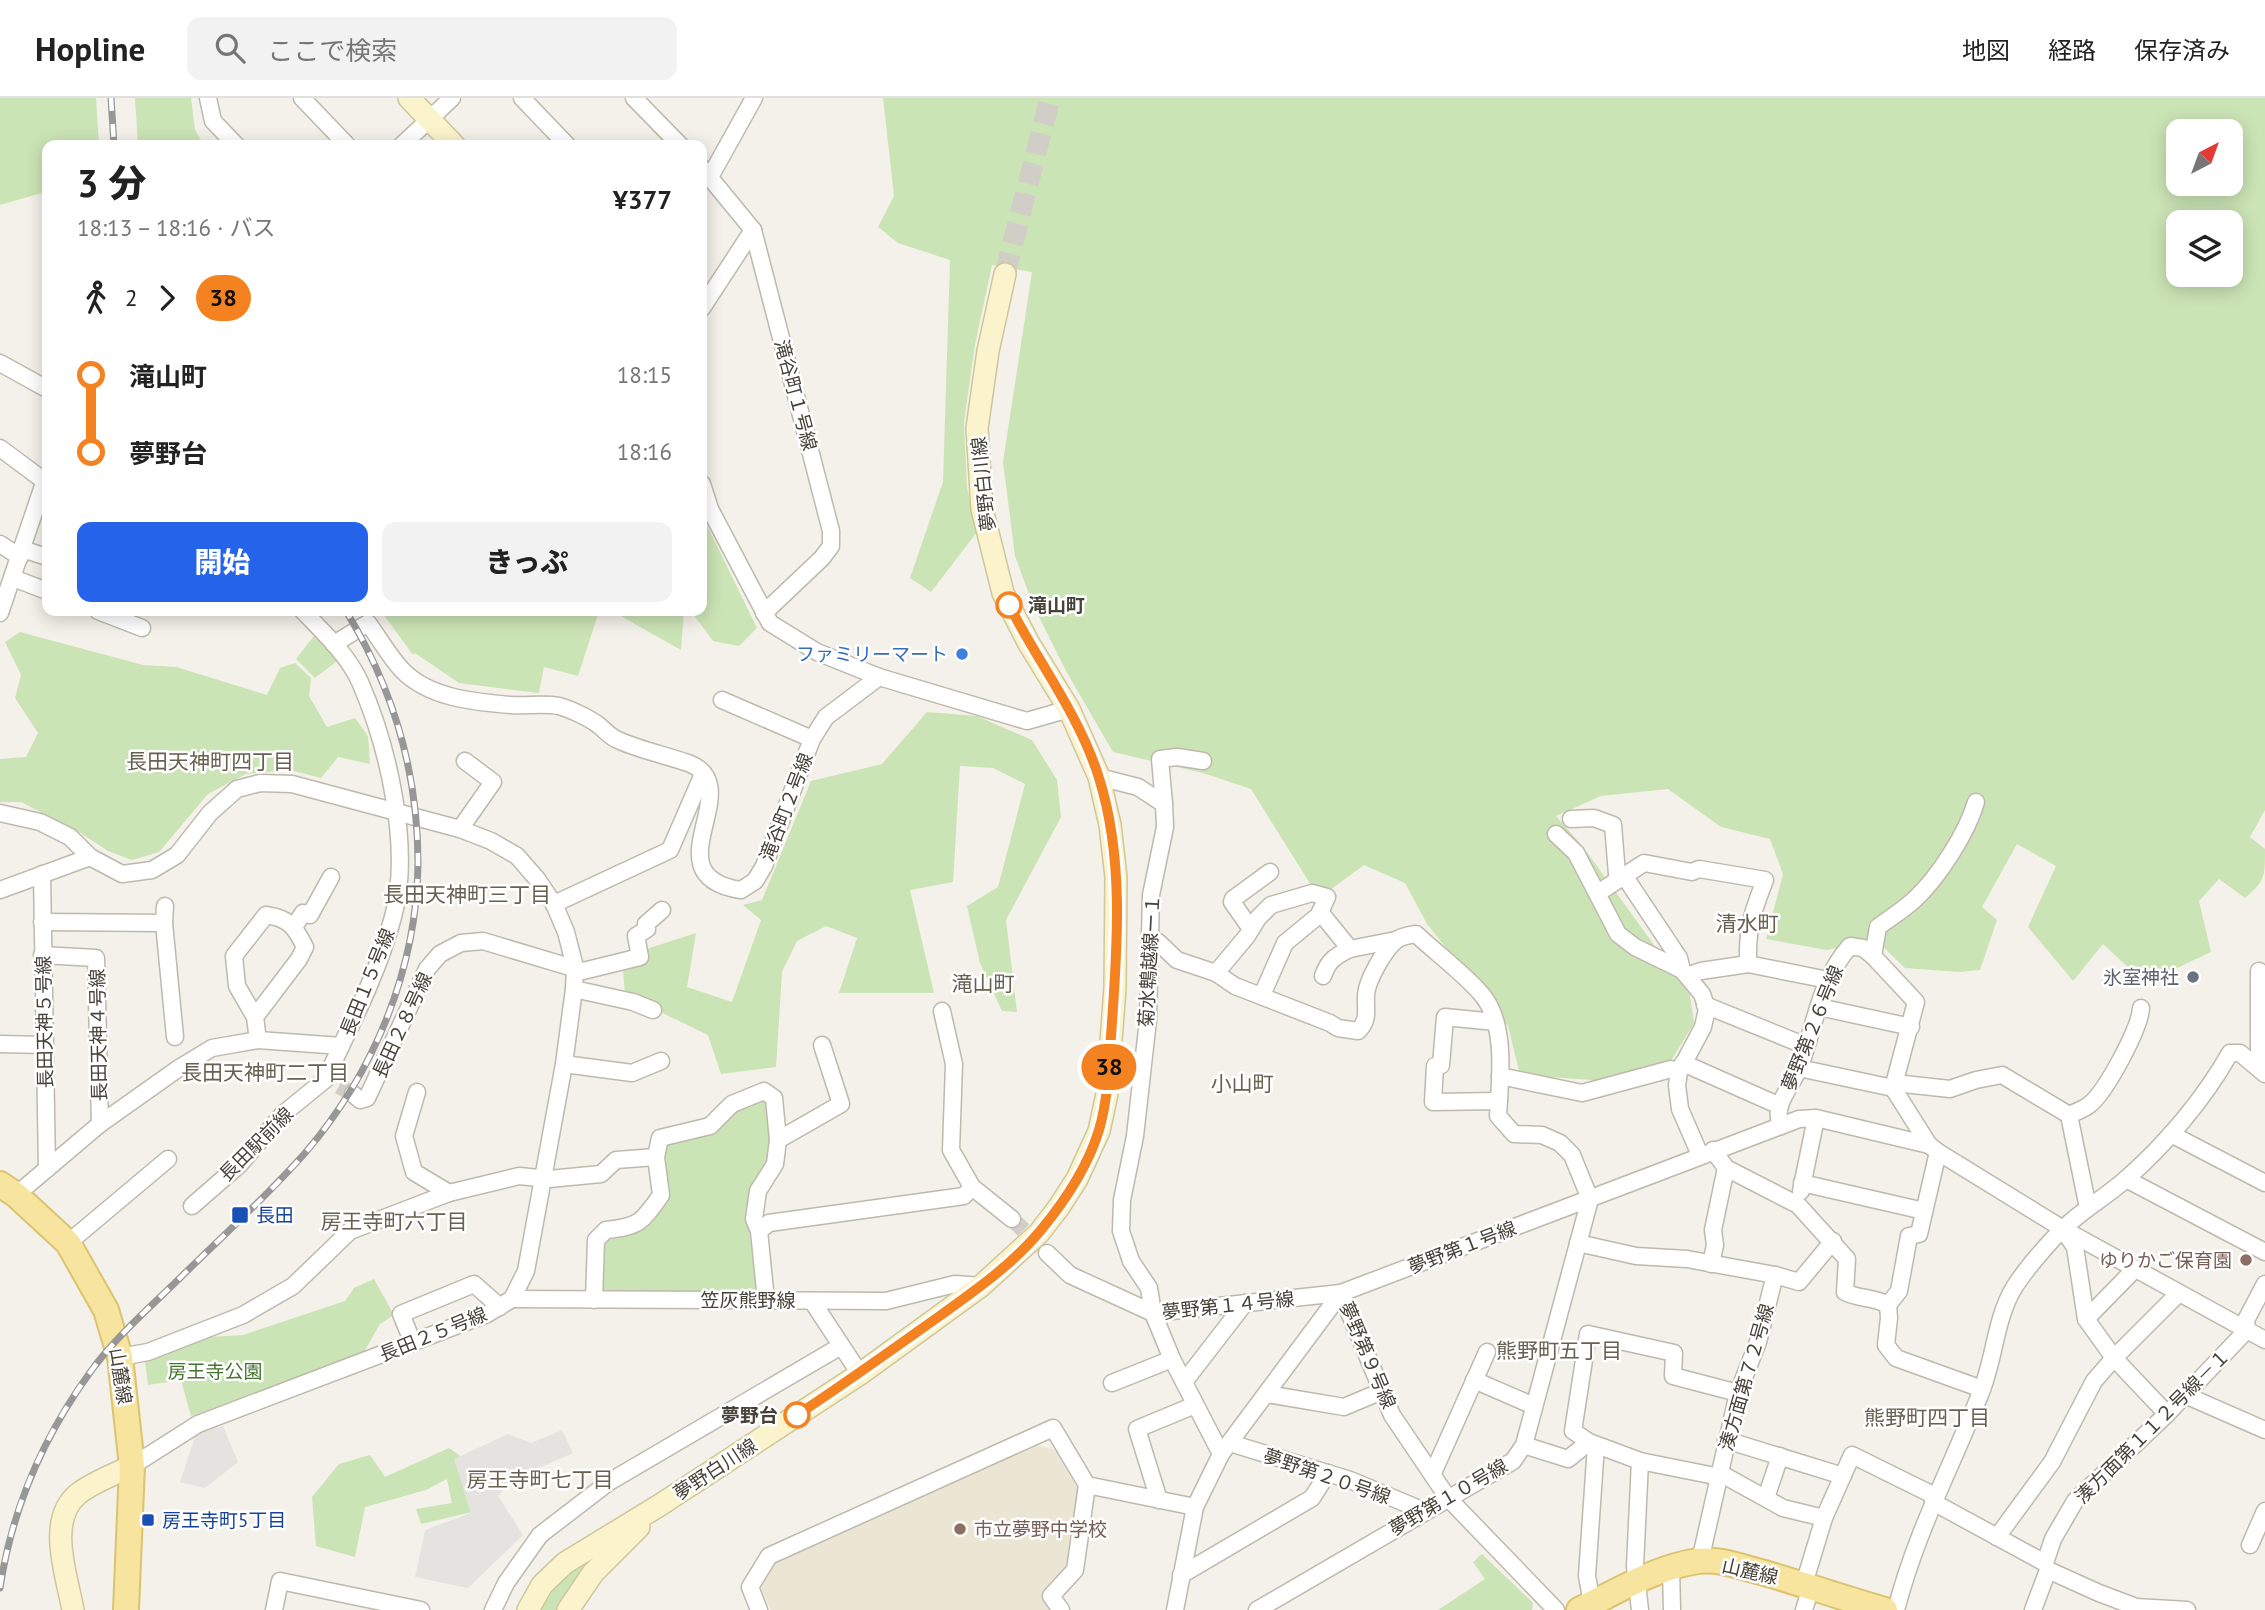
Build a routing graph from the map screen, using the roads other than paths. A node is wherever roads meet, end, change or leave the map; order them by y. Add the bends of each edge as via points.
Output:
1 (208, 98) edge
2 (302, 98) edge
3 (409, 98) edge
4 (452, 98) edge
5 (522, 98) edge
6 (634, 98) edge
7 (754, 98) edge
8 (429, 119) junction
9 (231, 140) edge
10 (342, 140) edge
11 (407, 140) edge
12 (449, 140) edge
13 (562, 140) edge
14 (675, 140) edge
15 (707, 171) edge
16 (707, 174) edge
17 (753, 230) junction
18 (1005, 274) tunnel mouth
19 (707, 293) edge
20 (0, 363) edge
21 (42, 386) edge
22 (0, 448) edge
23 (42, 480) edge
24 (42, 494) edge
25 (707, 500) edge
26 (0, 544) edge
27 (21, 553) junction
28 (42, 557) edge
29 (13, 578) junction
30 (42, 589) edge
31 (0, 613) edge
32 (764, 613) junction
33 (111, 616) edge
34 (308, 616) edge
35 (142, 628) dead end
36 (334, 644) junction
37 (879, 677) junction
38 (722, 700) dead end
39 (1069, 709) junction
40 (812, 739) junction
41 (465, 761) dead end
42 (1203, 761) dead end
43 (703, 774) junction
44 (1099, 777) junction
45 (1976, 802) dead end
46 (1164, 804) junction
47 (0, 813) edge
48 (398, 814) junction
49 (1571, 819) dead end
50 (460, 830) junction
51 (1556, 834) dead end
52 (90, 857) junction
53 (1270, 873) dead end
54 (42, 874) junction
55 (331, 877) dead end
56 (1621, 877) junction
57 (0, 890) edge
58 (1598, 893) junction
59 (554, 904) junction
60 (165, 906) dead end
61 (662, 910) dead end
62 (1320, 912) junction
63 (42, 922) junction
64 (164, 923) junction
65 (294, 927) junction
66 (1251, 929) junction
67 (1149, 939) junction
68 (1396, 940) junction
69 (1350, 949) junction
70 (1868, 952) junction
71 (42, 955) junction
72 (1748, 964) junction
73 (575, 967) junction
74 (2259, 971) dead end
75 (1216, 972) junction
76 (1685, 972) junction
77 (1323, 976) dead end
78 (1828, 980) junction
79 (574, 989) junction
80 (1262, 995) junction
81 (1705, 1004) junction
82 (1819, 1007) junction
83 (2141, 1008) dead end
84 (653, 1010) dead end
85 (942, 1011) dead end
86 (254, 1017) junction
87 (1495, 1022) junction
88 (1911, 1027) junction
89 (175, 1037) dead end
90 (258, 1040) junction
91 (0, 1044) edge
92 (44, 1045) junction
93 (822, 1045) dead end
94 (341, 1046) junction
95 (1806, 1046) junction
96 (661, 1060) dead end
97 (564, 1064) junction
98 (1681, 1067) junction
99 (1799, 1068) junction
100 (2262, 1072) edge
101 (1500, 1076) junction
102 (340, 1086) junction
103 (1894, 1086) junction
104 (417, 1092) dead end
105 (1499, 1101) junction
106 (1780, 1105) junction
107 (2069, 1115) junction
108 (1816, 1118) junction
109 (100, 1124) junction
110 (1781, 1126) junction
111 (2171, 1134) junction
112 (778, 1140) junction
113 (1933, 1148) junction
114 (1707, 1153) junction
115 (656, 1157) junction
116 (168, 1159) dead end
117 (1726, 1168) junction
118 (47, 1169) junction
119 (542, 1176) junction
120 (2126, 1179) junction
121 (2265, 1183) edge
122 (1802, 1184) junction
123 (972, 1187) junction
124 (8, 1189) edge
125 (449, 1193) junction
126 (1590, 1199) junction
127 (1798, 1205) junction
128 (192, 1206) dead end
129 (2088, 1208) junction
130 (1924, 1211) junction
131 (1012, 1219) tunnel mouth
132 (2063, 1229) junction
133 (759, 1231) junction
134 (1833, 1241) junction
135 (68, 1243) junction
136 (1578, 1243) junction
137 (2265, 1252) edge
138 (1047, 1253) tunnel mouth
139 (1711, 1264) junction
140 (2135, 1269) junction
141 (1775, 1275) junction
142 (2265, 1284) edge
143 (982, 1286) junction
144 (1341, 1293) junction
145 (2179, 1293) junction
146 (594, 1300) junction
147 (766, 1300) junction
148 (812, 1301) junction
149 (506, 1303) junction
150 (1245, 1303) junction
151 (1888, 1304) junction
152 (1153, 1313) junction
153 (2086, 1319) junction
154 (2247, 1330) junction
155 (2265, 1340) edge
156 (413, 1343) junction
157 (841, 1346) junction
158 (1487, 1352) dead end
159 (120, 1357) junction
160 (2114, 1358) junction
161 (1172, 1359) junction
162 (860, 1374) junction
163 (1474, 1380) junction
164 (1184, 1382) junction
165 (1112, 1383) dead end
166 (1982, 1390) junction
167 (1382, 1391) junction
168 (1738, 1393) junction
169 (1267, 1394) junction
170 (2185, 1395) junction
171 (1195, 1405) junction
172 (1534, 1406) junction
173 (2167, 1414) junction
174 (2265, 1430) edge
175 (1726, 1440) junction
176 (1592, 1443) junction
177 (1524, 1445) junction
178 (1225, 1449) junction
179 (1780, 1456) junction
180 (1640, 1461) junction
181 (132, 1466) junction
182 (1328, 1473) junction
183 (1433, 1473) junction
184 (1843, 1476) junction
185 (1720, 1477) junction
186 (1087, 1485) junction
187 (1448, 1498) junction
188 (1766, 1498) junction
189 (1934, 1499) junction
190 (1159, 1500) junction
191 (660, 1505) junction
192 (1195, 1507) junction
193 (1424, 1511) junction
194 (2265, 1511) edge
195 (1824, 1518) junction
196 (1997, 1537) junction
197 (2250, 1545) dead end
198 (1700, 1561) junction
199 (2046, 1566) junction
200 (1671, 1568) junction
201 (1181, 1575) junction
202 (1638, 1581) junction
203 (1806, 1594) edge
204 (1585, 1607) edge
205 (1883, 1609) edge
206 (2141, 1609) edge
207 (73, 1610) edge
208 (126, 1610) edge
209 (274, 1610) edge
210 (421, 1610) edge
211 (493, 1610) edge
212 (528, 1610) edge
213 (568, 1610) edge
214 (759, 1610) edge
215 (1061, 1610) edge
216 (1175, 1610) edge
217 (1257, 1610) edge
218 (1556, 1610) edge
219 (1640, 1610) edge
220 (1672, 1610) edge
221 (2033, 1610) edge
222 (2188, 1610) edge

1 - 9 street via 213,121
2 - 10 street
3 - 8 street
4 - 8 street
5 - 13 street
6 - 14 street
7 - 15 street
8 - 11 street
8 - 12 street
16 - 17 street, 滝谷町１号線
17 - 19 street
17 - 32 street, 滝谷町１号線 via 831,531 831,546 822,558
18 - 39 street, 夢野白川線 via 976,428 982,509 1003,593
20 - 21 street
22 - 23 street
24 - 27 street
25 - 32 street
26 - 27 street
27 - 28 street
27 - 29 street
29 - 30 street
29 - 31 street
32 - 37 street via 770,623 817,652
33 - 35 street
34 - 36 street, 長田１５号線
36 - 43 street via 368,623 402,670 425,688 467,700 558,705 596,723 615,739 695,766
36 - 48 street, 長田１５号線 via 359,680 387,760
37 - 39 street via 1027,721
37 - 40 street, 滝谷町２号線 via 826,717
38 - 40 street
39 - 44 street, 夢野白川線
40 - 43 street, 滝谷町２号線 via 764,866 755,881 741,890 722,888 705,873 698,850 711,800 710,783
41 - 50 street via 493,782
42 - 46 street, 菊水鵯越線ー１ via 1160,759
43 - 59 street via 670,850
44 - 46 street via 1138,787
44 - 143 street, 夢野白川線 via 1116,877 1113,1014 1107,1094 1099,1131 1059,1208
45 - 70 street via 1971,819 1944,862 1915,899 1878,927
46 - 67 street, 菊水鵯越線ー１ via 1165,827 1151,895
47 - 52 street via 40,822 70,837
48 - 50 street
48 - 52 street via 292,784 260,783 237,789 210,813 177,855 152,870 122,874
48 - 94 street, 長田１５号線 via 394,915 366,995
49 - 56 street via 1594,818 1614,825 1617,874
50 - 59 street via 517,856
51 - 58 street via 1576,853
52 - 54 street
53 - 66 street via 1233,899
54 - 57 street
54 - 63 street, 長田天神５号線
55 - 65 street via 310,915 303,913
56 - 58 street
56 - 72 street via 1644,863 1765,880 1751,915
56 - 76 street
58 - 76 street via 1618,934
59 - 73 street
60 - 64 street
61 - 73 street via 636,936 640,957 583,971
62 - 66 street via 1327,897 1312,893 1271,905
62 - 69 street
62 - 80 street via 1285,943
63 - 64 street
63 - 71 street, 長田天神５号線
64 - 89 street
65 - 86 street via 305,947
65 - 86 street via 265,915 234,956 237,986
66 - 75 street
67 - 75 street via 1177,960
67 - 152 street, 菊水鵯越線ー１ via 1148,1020 1121,1231 1131,1261 1149,1288
68 - 69 street
68 - 80 street via 1373,973 1366,994 1367,1016 1358,1031 1338,1028
68 - 87 street via 1416,934 1484,997
69 - 77 street via 1327,963
70 - 78 street, 夢野第２６号線 via 1850,946
70 - 88 street via 1916,1002
71 - 92 street, 長田天神５号線
71 - 109 street, 長田天神４号線 via 96,958
72 - 76 street
72 - 78 street
73 - 79 street
73 - 102 street, 長田２８号線 via 483,941 461,943 440,954 427,969 367,1098 360,1100
74 - 100 street
75 - 80 street via 1236,986
76 - 81 street
78 - 82 street, 夢野第２６号線
79 - 84 street
79 - 97 street
81 - 95 street
81 - 98 street via 1703,1027
82 - 88 street
82 - 95 street, 夢野第２６号線
83 - 107 street via 2116,1068 2090,1105
85 - 123 street via 954,1064 951,1150
86 - 90 street
87 - 101 street
87 - 105 street via 1445,1017 1441,1065 1434,1066 1433,1102
88 - 103 street
90 - 94 street, 長田１５号線
90 - 109 street, 長田１５号線 via 212,1048
91 - 92 street
92 - 118 street, 長田天神５号線
93 - 112 street via 841,1104
94 - 102 street, 長田駅前線
95 - 99 street, 夢野第２６号線
96 - 97 street via 632,1073
97 - 119 street
98 - 101 street via 1582,1093
98 - 106 street
98 - 114 street via 1677,1085 1680,1109
99 - 103 street
99 - 106 street, 夢野第２６号線
100 - 111 street via 2240,1053 2231,1053
101 - 105 street
102 - 128 street, 長田駅前線 via 283,1114 240,1164
103 - 107 street via 1950,1089 2002,1075
103 - 113 street
104 - 125 street via 404,1136 414,1172
105 - 126 street via 1497,1116 1514,1134 1542,1135 1572,1155
106 - 110 street, 夢野第２６号線
107 - 129 street
108 - 110 street, 夢野第１号線
108 - 113 street, 夢野第１号線
108 - 122 street
109 - 118 street, 長田１５号線
110 - 114 street, 夢野第１号線
111 - 120 street
111 - 121 street
112 - 115 street via 774,1098 764,1091 732,1104 710,1126 660,1138
112 - 133 street via 775,1164 758,1191 754,1219
113 - 130 street
113 - 132 street
114 - 117 street
114 - 126 street, 夢野第１号線
115 - 119 street via 616,1160 601,1174
115 - 146 street via 661,1195 648,1214 630,1228 606,1230 596,1240
116 - 135 street
117 - 127 street
117 - 139 street
118 - 124 street, 長田１５号線
119 - 125 street via 519,1176
119 - 149 street via 526,1271
120 - 129 street
120 - 137 street
122 - 127 street
122 - 130 street
123 - 131 street
123 - 133 street via 964,1196 769,1223
124 - 135 main road, 山麓線
125 - 159 street via 350,1231 293,1286 243,1315 148,1352
126 - 136 street, 夢野第１０号線
126 - 144 street, 夢野第１号線
127 - 134 street
129 - 132 street
130 - 151 street via 1919,1234 1909,1236 1899,1291
132 - 140 street
132 - 153 street via 2075,1247
132 - 166 street via 2014,1287 1996,1332
133 - 147 street
134 - 141 street via 1799,1282
134 - 151 street via 1847,1259 1845,1292
135 - 159 main road, 山麓線 via 106,1310
136 - 139 street via 1636,1256
136 - 172 street, 夢野第１０号線
138 - 152 street, 夢野第１４号線 via 1070,1275
139 - 141 street
140 - 145 street
140 - 153 street
141 - 168 street, 湊方面第７２号線 via 1758,1342
142 - 154 street via 2246,1320
143 - 148 street, 笠灰熊野線 via 955,1284 886,1301
143 - 162 street, 夢野白川線
144 - 150 street, 夢野第１４号線
144 - 167 street, 夢野第９号線
144 - 169 street
145 - 154 street
145 - 160 street
146 - 147 street, 笠灰熊野線
146 - 149 street, 笠灰熊野線
147 - 148 street, 笠灰熊野線
148 - 157 street
149 - 156 street, 長田２５号線
149 - 156 street via 474,1284 401,1314
150 - 152 street, 夢野第１４号線
150 - 164 street
151 - 166 street via 1886,1345 1896,1358
152 - 161 street
153 - 160 street
154 - 155 street
154 - 170 street, 湊方面第１１２号線－１
156 - 181 street, 長田２５号線 via 198,1424
157 - 162 street
157 - 211 street via 609,1482 540,1535
158 - 163 street
159 - 181 main road, 山麓線
160 - 173 street
160 - 196 street via 2094,1381 2052,1462
161 - 164 street
161 - 165 street
162 - 191 street, 夢野白川線
163 - 172 street
163 - 183 street
164 - 171 street
166 - 189 street
167 - 169 street via 1344,1407
167 - 183 street, 夢野第９号線 via 1392,1415
168 - 175 street, 湊方面第７２号線
168 - 176 street via 1673,1376 1674,1353 1588,1334 1573,1431
169 - 178 street
170 - 173 street, 湊方面第１１２号線－１
170 - 174 street
171 - 178 street
171 - 190 street via 1138,1429
172 - 177 street, 夢野第１０号線
173 - 199 street, 湊方面第１１２号線－１ via 2075,1501 2053,1539
175 - 179 street
175 - 185 street, 湊方面第７２号線
176 - 177 street via 1568,1459
176 - 180 street
176 - 204 street
177 - 187 street, 夢野第１０号線 via 1513,1461
178 - 182 street, 夢野第２０号線
178 - 192 street
179 - 184 street
179 - 188 street
180 - 185 street
180 - 202 street
181 - 207 street, 長田２５号線 via 81,1492 65,1510 62,1544
181 - 208 main road, 山麓線
182 - 193 street, 夢野第２０号線
182 - 201 street via 1312,1498
183 - 187 street, 夢野第９号線
184 - 189 street via 1852,1455
184 - 195 street
185 - 188 street via 1727,1476
185 - 198 street, 湊方面第７２号線
186 - 190 street
186 - 214 street via 1053,1428 769,1556 750,1587
186 - 215 street via 1074,1570 1051,1596
187 - 193 street, 夢野第１０号線
187 - 218 street, 夢野第９号線
188 - 195 street
189 - 196 street
189 - 205 street via 1904,1577
190 - 192 street
191 - 212 street, 夢野白川線 via 565,1563 542,1586
191 - 213 street, 夢野白川線 via 593,1573
192 - 201 street
193 - 217 street, 夢野第１０号線
194 - 197 street
195 - 203 street
196 - 199 street
198 - 200 main road, 山麓線
198 - 203 main road, 山麓線 via 1727,1563
199 - 206 street
199 - 221 street, 湊方面第１１２号線－１
200 - 202 main road, 山麓線
200 - 220 street
201 - 216 street
202 - 204 main road, 山麓線
202 - 219 street
203 - 205 main road, 山麓線
206 - 222 street
209 - 210 street via 280,1581

